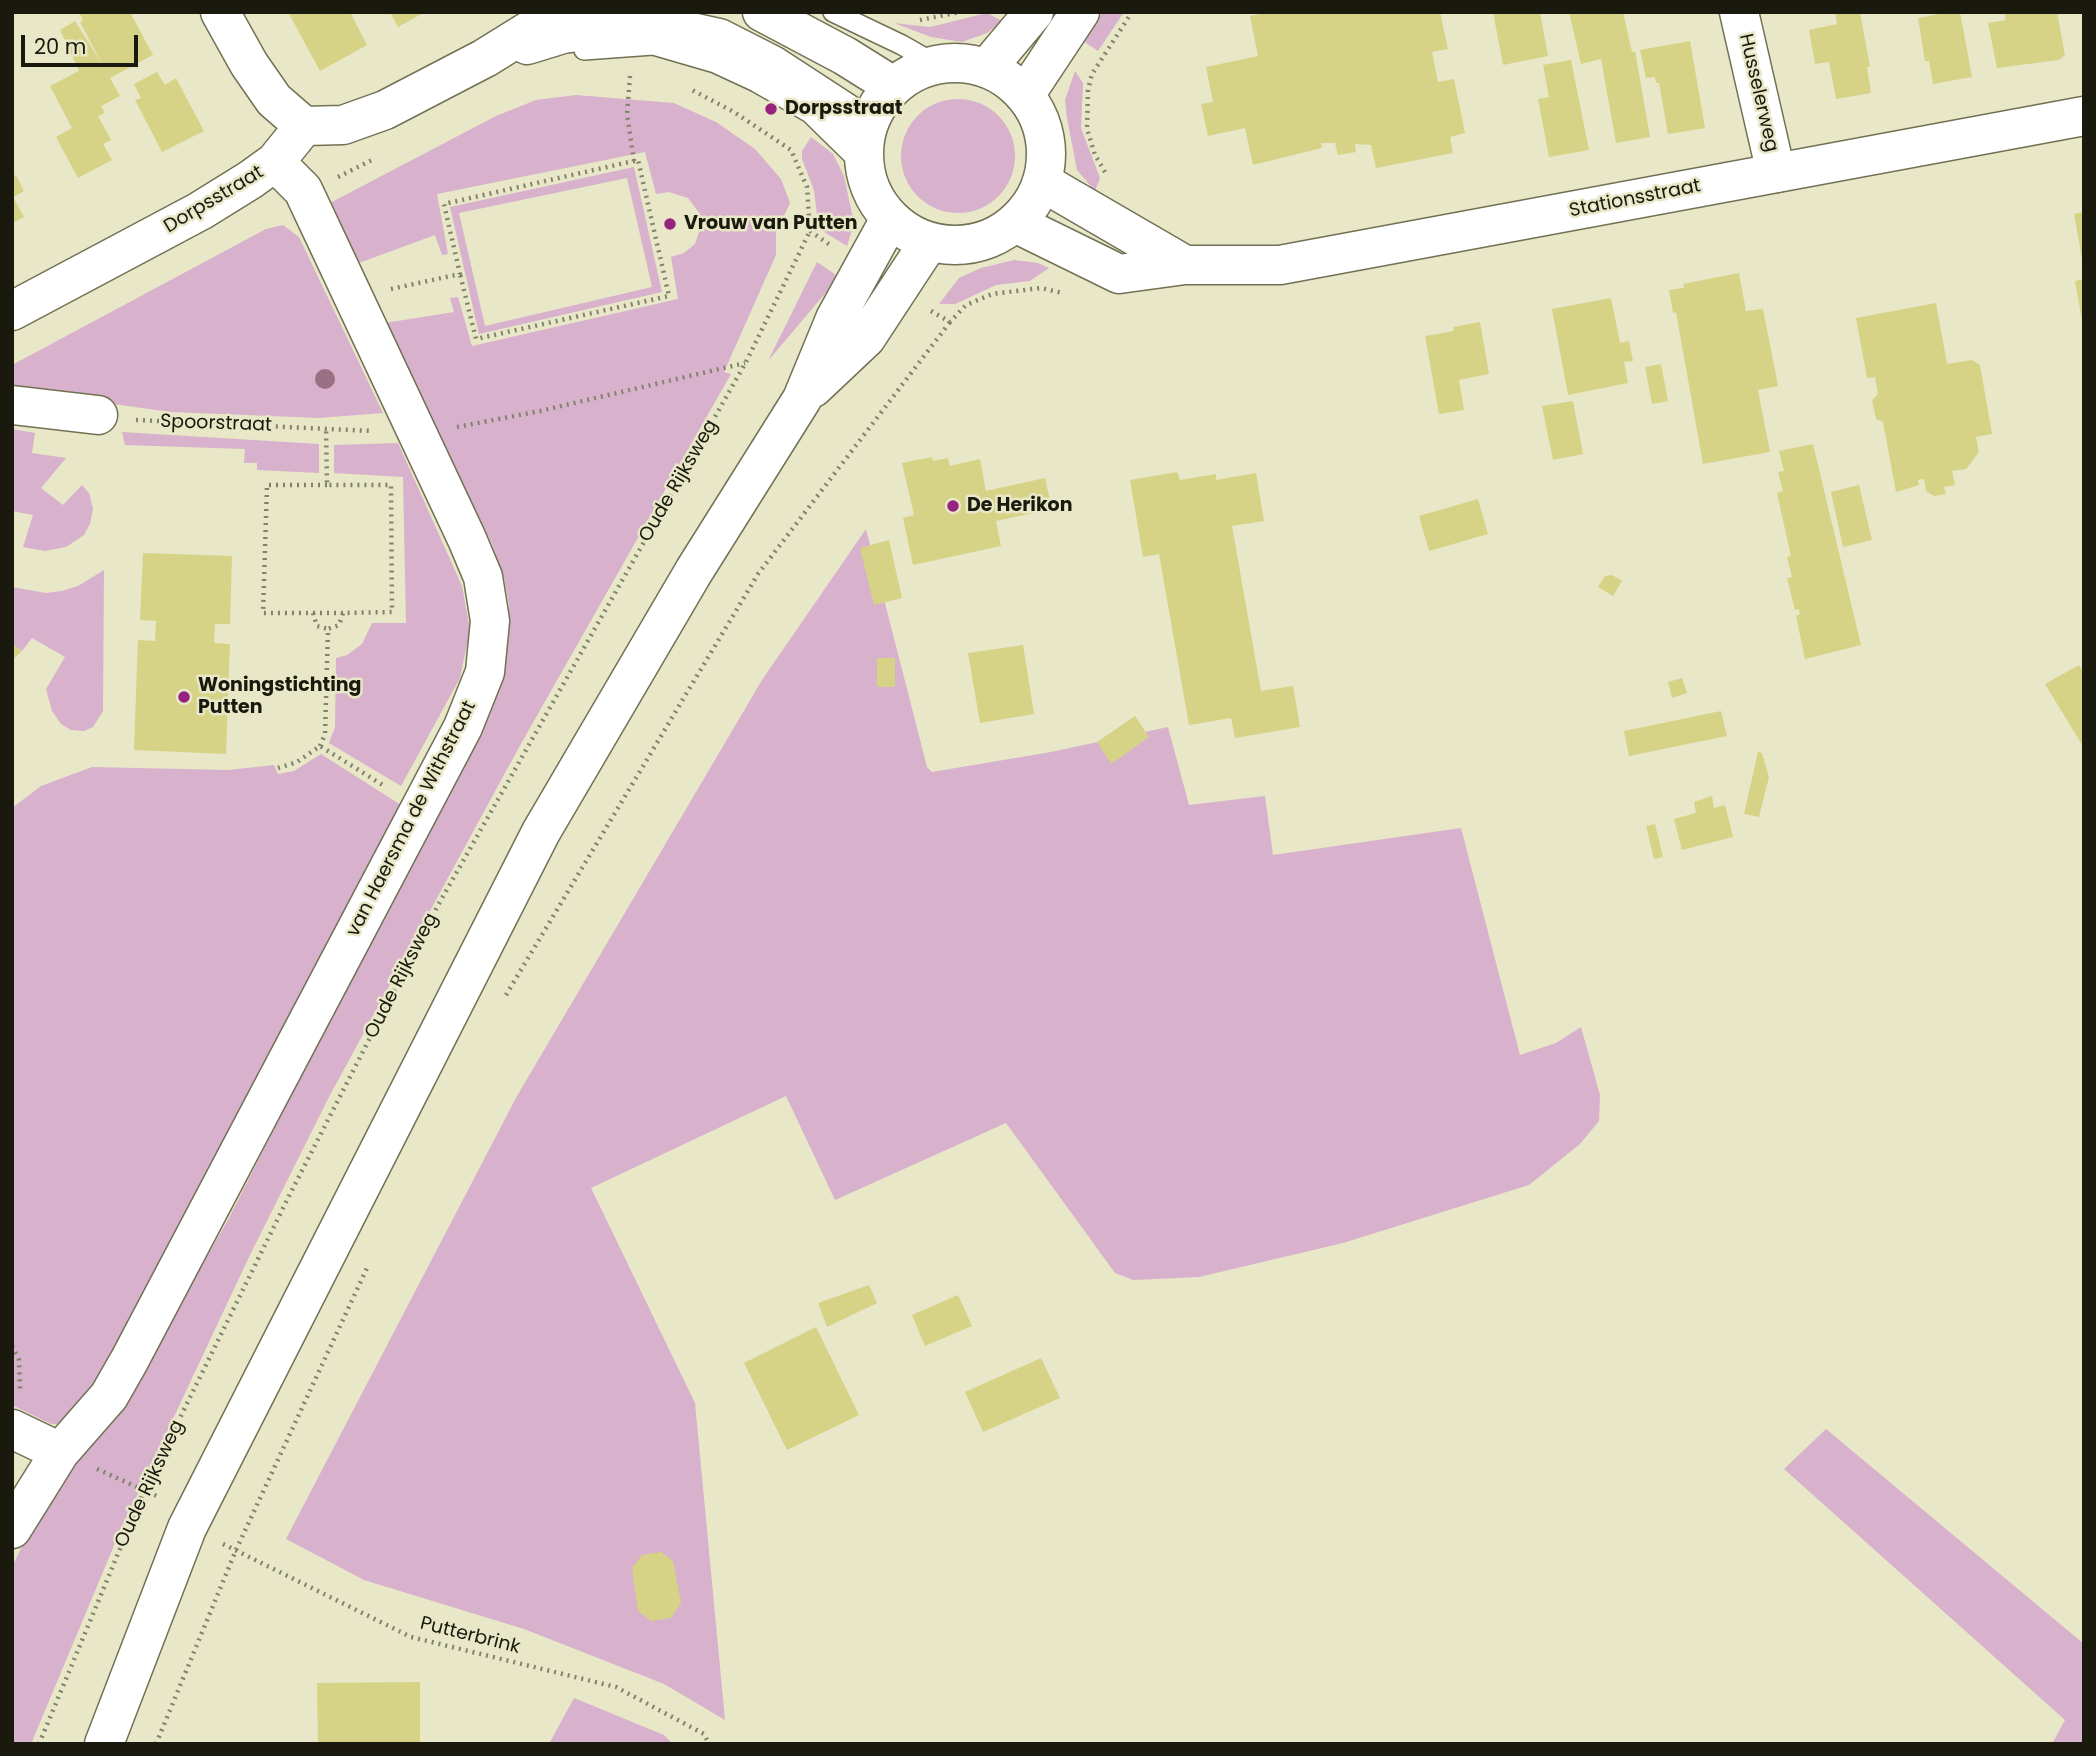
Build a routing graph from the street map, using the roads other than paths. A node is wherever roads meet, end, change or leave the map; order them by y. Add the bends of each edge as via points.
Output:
1 (220, 12) edge
2 (559, 12) edge
3 (762, 12) edge
4 (833, 12) edge
5 (1034, 12) edge
6 (1080, 12) edge
7 (1739, 12) edge
8 (668, 19) edge
9 (485, 58) junction
10 (935, 64) junction
11 (987, 68) junction
12 (893, 86) junction
13 (1025, 95) junction
14 (2084, 116) edge
15 (304, 126) junction
16 (867, 127) junction
17 (275, 162) junction
18 (864, 166) junction
19 (1776, 173) junction
20 (1042, 182) junction
21 (890, 219) junction
22 (1015, 223) junction
23 (929, 242) junction
24 (1185, 265) junction
25 (12, 311) edge
26 (802, 399) junction
27 (12, 405) edge
28 (98, 415) road end
29 (12, 1429) edge
30 (60, 1452) junction
31 (12, 1529) edge
32 (104, 1744) edge

1 - 15 street via 274,100
2 - 9 street
3 - 12 street
4 - 10 lane
5 - 11 street
6 - 13 street
7 - 19 street, Husselerweg
8 - 9 street via 563,34
8 - 16 street via 772,65
9 - 15 street via 385,110 343,125
9 - 18 lane via 653,46 715,63 810,113
10 - 11 street
10 - 12 street
11 - 13 street
12 - 16 street
13 - 20 street via 1045,136
14 - 19 street, Stationsstraat
15 - 17 street, Dorpsstraat
16 - 18 street
17 - 25 street, Dorpsstraat via 200,211
17 - 30 street, van Haersma de Withstraat via 303,190 483,577 490,621 485,672 463,727 122,1372 88,1423
18 - 21 street via 872,194
19 - 24 street, Stationsstraat via 1280,265
20 - 22 street
20 - 24 street
21 - 23 street
21 - 26 street via 835,319
22 - 23 street via 974,244
22 - 24 street, Stationsstraat via 1119,274
23 - 26 street via 866,338
26 - 32 street via 694,571 541,832 187,1528
27 - 28 street
29 - 30 street
30 - 31 street, van Haersma de Withstraat

